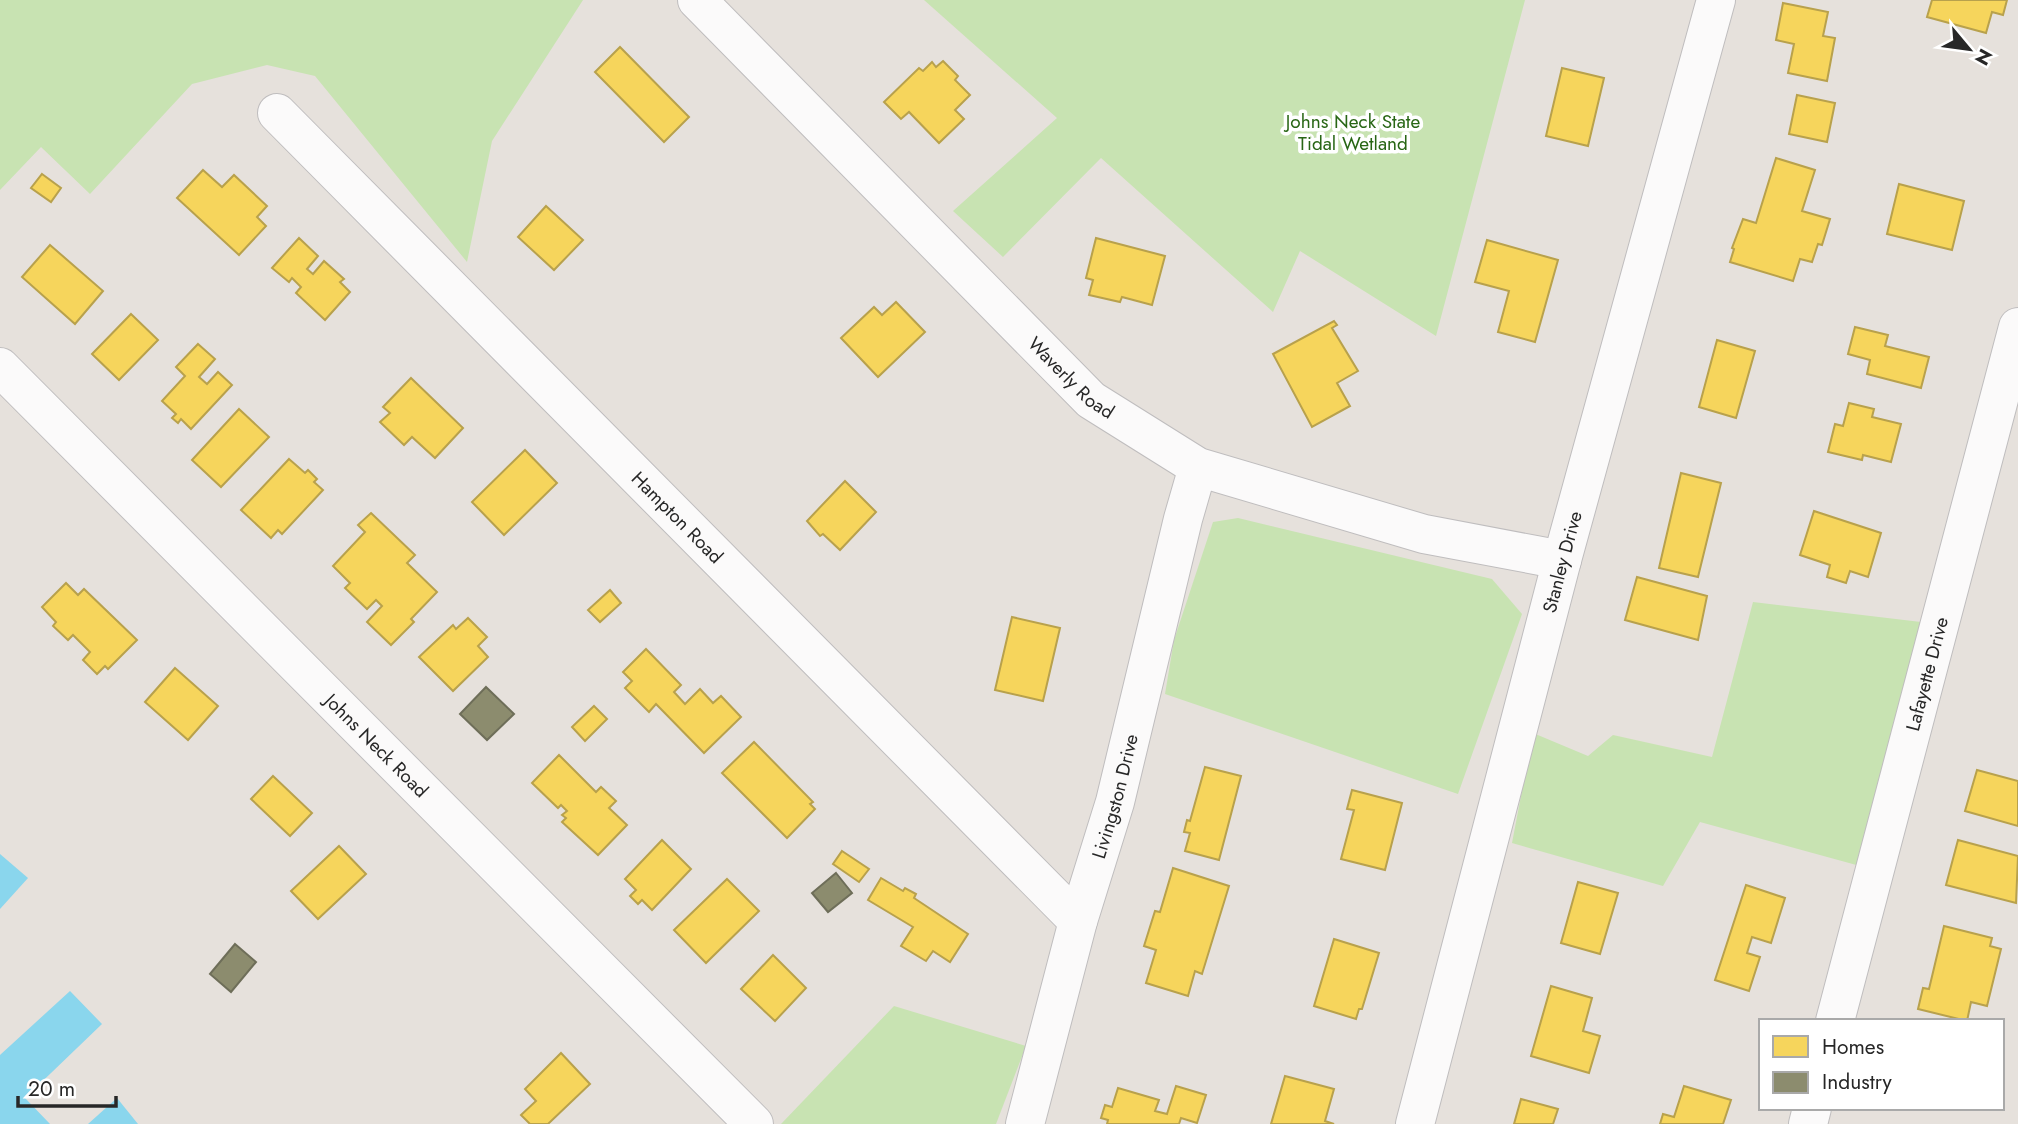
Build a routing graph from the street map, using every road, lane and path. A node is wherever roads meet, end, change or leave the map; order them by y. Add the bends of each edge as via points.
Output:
1 (697, 0) edge
2 (1716, 0) edge
3 (277, 113) dead end
4 (2018, 327) edge
5 (0, 367) edge
6 (1198, 467) junction
7 (1562, 560) junction
8 (1079, 921) junction
9 (1836, 1019) edge
10 (754, 1124) edge
11 (1025, 1124) edge
12 (1415, 1124) edge

1 - 6 street, Waverly Road via 1091,400
2 - 7 street, Stanley Drive
3 - 8 street, Hampton Road
4 - 9 street, Lafayette Drive
5 - 10 street, Johns Neck Road
6 - 7 street, Waverly Road via 1424,534
6 - 8 street, Livingston Drive via 1115,802
7 - 12 street, Stanley Drive
8 - 11 street, Livingston Drive

